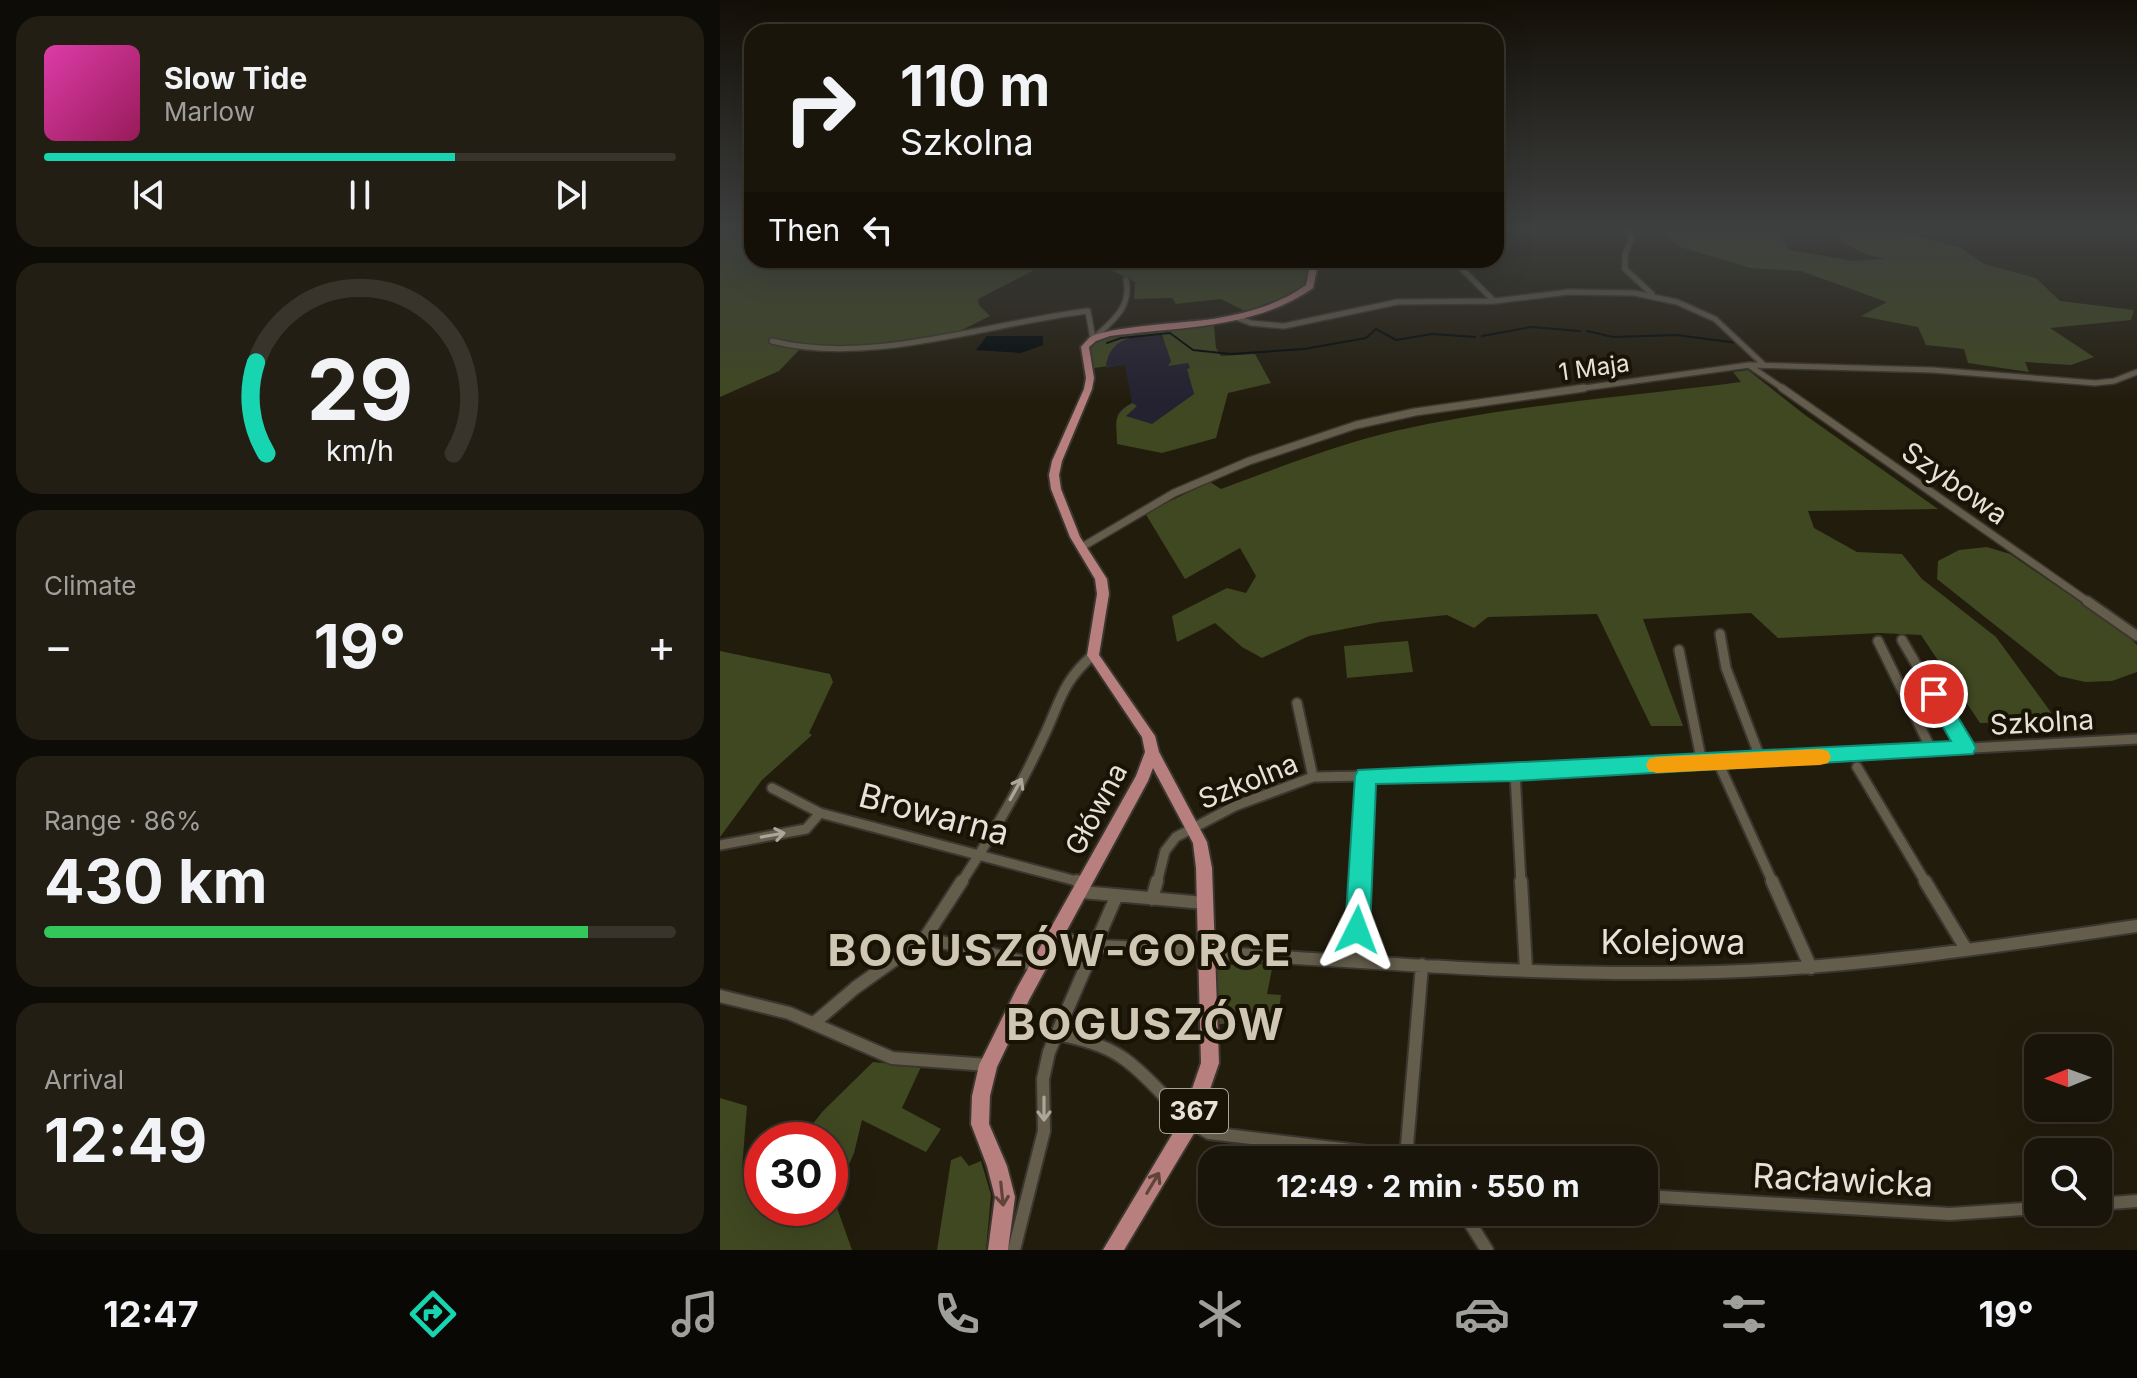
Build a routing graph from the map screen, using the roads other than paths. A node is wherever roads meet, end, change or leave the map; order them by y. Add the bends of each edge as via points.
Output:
1 (1129, 286) edge
2 (1307, 286) edge
3 (1479, 286) edge
4 (1644, 288) joint
5 (1635, 292) junction
6 (1652, 295) junction
7 (1494, 301) junction
8 (1235, 317) junction
9 (1090, 323) junction
10 (1108, 325) junction
11 (1093, 339) junction
12 (772, 341) dead end
13 (1749, 365) junction
14 (1764, 365) junction
15 (2137, 372) edge
16 (1082, 547) junction
17 (1720, 634) dead end
18 (2137, 636) edge
19 (1902, 640) dead end
20 (1878, 641) dead end
21 (1679, 650) dead end
22 (1093, 655) junction
23 (1297, 703) dead end
24 (2137, 739) edge
25 (1965, 748) junction
26 (1932, 751) junction
27 (1761, 760) junction
28 (1718, 762) junction
29 (1702, 763) junction
30 (1857, 767) dead end
31 (1154, 770) junction
32 (1515, 773) junction
33 (1365, 776) junction
34 (1313, 777) junction
35 (772, 788) dead end
36 (820, 813) junction
37 (1192, 827) junction
38 (720, 845) edge
39 (978, 857) junction
40 (1084, 888) junction
41 (1116, 897) junction
42 (1152, 899) junction
43 (1205, 903) junction
44 (2137, 926) edge
45 (925, 938) junction
46 (1056, 938) junction
47 (1098, 945) junction
48 (1966, 949) junction
49 (1206, 953) junction
50 (1356, 961) junction
51 (1422, 965) junction
52 (1040, 966) junction
53 (1811, 968) junction
54 (1526, 969) junction
55 (720, 996) edge
56 (814, 1023) junction
57 (1057, 1034) junction
58 (988, 1065) junction
59 (1189, 1123) junction
60 (1308, 1146) edge
61 (1408, 1146) edge
62 (1658, 1197) edge
63 (2137, 1201) edge
64 (2112, 1203) edge
65 (2024, 1209) edge
66 (1473, 1226) edge
67 (1004, 1248) edge
68 (1113, 1250) edge
69 (1487, 1250) edge

1 - 10 street via 1119,316
2 - 8 main road
3 - 7 street
4 - 5 street
4 - 6 street
5 - 6 street
5 - 7 street via 1549,293
6 - 14 street via 1715,319
7 - 8 street via 1396,302 1296,325 1246,323
8 - 11 main road
9 - 10 street
9 - 11 street
9 - 12 street via 1088,311 861,346 812,349
10 - 11 street
11 - 16 main road via 1084,353 1088,389 1054,475
13 - 14 street, 1 Maja
13 - 16 street, 1 Maja via 1356,425 1174,493
13 - 18 street, Szybowa
14 - 15 street, 1 Maja via 1933,370 2095,383
16 - 22 main road via 1101,579 1103,594
17 - 27 street via 1726,668
19 - 25 street
20 - 26 street
21 - 29 street
22 - 31 main road, Główna / 367 via 1148,736
39 -> 22 street via 1044,737 1058,698
23 - 34 street
24 - 25 street, Szkolna
25 - 26 street, Szkolna
26 - 27 street, Szkolna
27 - 28 street, Szkolna
28 - 29 street, Szkolna
28 - 53 street
29 - 32 street, Szkolna
30 - 48 street
31 - 37 main road, 367
31 - 40 main road, Główna
32 - 33 street, Szkolna
32 - 54 street
33 - 34 street, Szkolna
33 - 50 street
34 - 37 street, Szkolna via 1285,784
35 - 36 street, Browarna
38 -> 36 street via 806,829
36 - 39 street, Browarna
37 - 42 street, Szkolna via 1169,843
37 - 43 main road, 367 via 1200,842
39 - 40 street, Browarna
39 - 45 street
40 - 41 street, Browarna
40 - 46 main road, Główna
41 - 42 street, Browarna
41 - 47 street
42 - 43 street, Browarna
43 - 49 main road, 367
44 - 48 street, Kolejowa
45 - 52 street
45 - 56 street
46 - 47 street, Kolejowa
46 - 52 main road, Główna
47 - 49 street, Kolejowa
47 - 57 street
48 - 53 street, Kolejowa
49 - 50 street, Kolejowa
49 - 59 main road, 367 via 1210,1063
50 - 51 street, Kolejowa
51 - 54 street, Kolejowa
51 - 61 street
52 - 58 main road, Główna
53 - 54 street, Kolejowa
55 - 56 street
56 - 58 street via 892,1058
57 - 59 street via 1119,1054
57 -> 67 street via 1043,1079 1044,1131
58 -> 67 main road, Główna via 980,1124 1005,1197
59 - 60 street via 1209,1133
68 -> 59 main road, 367
62 - 65 street, Racławicka via 1910,1213
63 - 64 street
66 - 69 street

